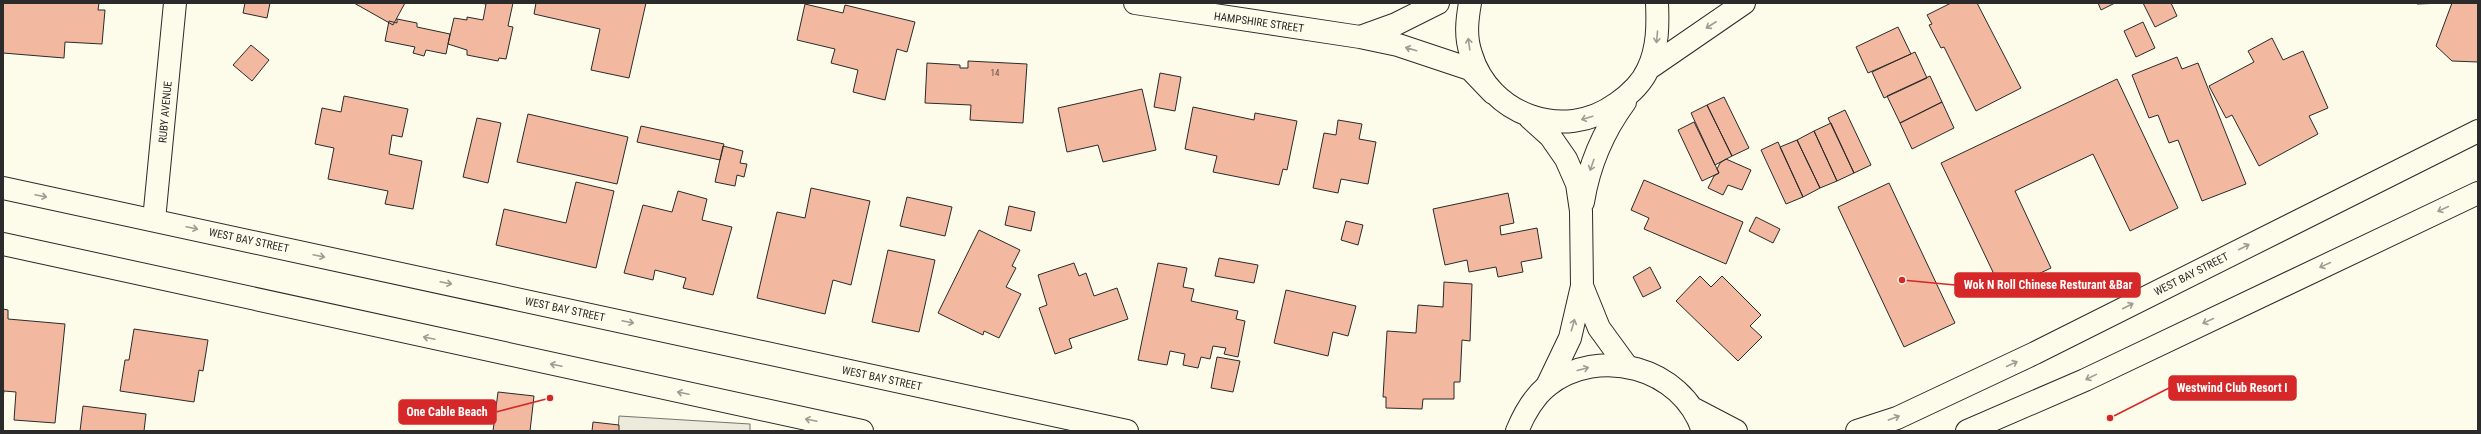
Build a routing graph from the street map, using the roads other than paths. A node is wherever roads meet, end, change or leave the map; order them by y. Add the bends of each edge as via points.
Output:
1 (1135, 3) edge
2 (1438, 3) edge
3 (1470, 3) edge
4 (1657, 3) edge
5 (1744, 3) edge
6 (176, 6) edge
7 (1360, 37) junction
8 (1648, 69) junction
9 (1493, 93) junction
10 (1630, 94) junction
11 (1530, 118) junction
12 (2478, 131) edge
13 (3, 188) edge
14 (2478, 193) edge
15 (1581, 211) junction
16 (154, 220) junction
17 (3, 244) edge
18 (1582, 286) junction
19 (1626, 365) junction
20 (1547, 386) junction
21 (1692, 408) junction
22 (1520, 423) edge
23 (862, 431) edge
24 (1127, 431) edge
25 (1508, 431) edge
26 (1702, 431) edge
27 (1736, 431) edge
28 (1857, 431) edge
29 (1967, 431) edge

1 - 7 main road, HAMPSHIRE STREET
2 - 7 main road, HAMPSHIRE STREET via 1396,24
9 -> 3 main road via 1479,75 1470,54 1466,26
4 -> 8 main road via 1657,39
5 -> 8 main road
6 - 16 main road, RUBY AVENUE
9 -> 7 main road, HAMPSHIRE STREET via 1470,69 1434,56
8 - 10 main road
9 - 11 main road
10 -> 11 main road via 1605,112 1576,121 1553,122
10 -> 15 main road via 1612,120 1597,149 1587,179
11 - 15 main road via 1550,136 1566,159 1577,184
28 -> 12 main road, WEST BAY STREET via 1897,418 2035,353
13 -> 16 main road, WEST BAY STREET
14 -> 29 main road via 2085,380
15 - 18 main road
16 -> 24 main road, WEST BAY STREET
23 -> 17 main road
18 - 19 main road via 1600,328
20 -> 18 main road via 1570,338
20 -> 19 main road via 1581,369 1599,365
19 - 21 main road via 1657,377 1674,388
20 - 22 main road
21 - 26 main road
21 - 27 main road
22 - 25 main road

